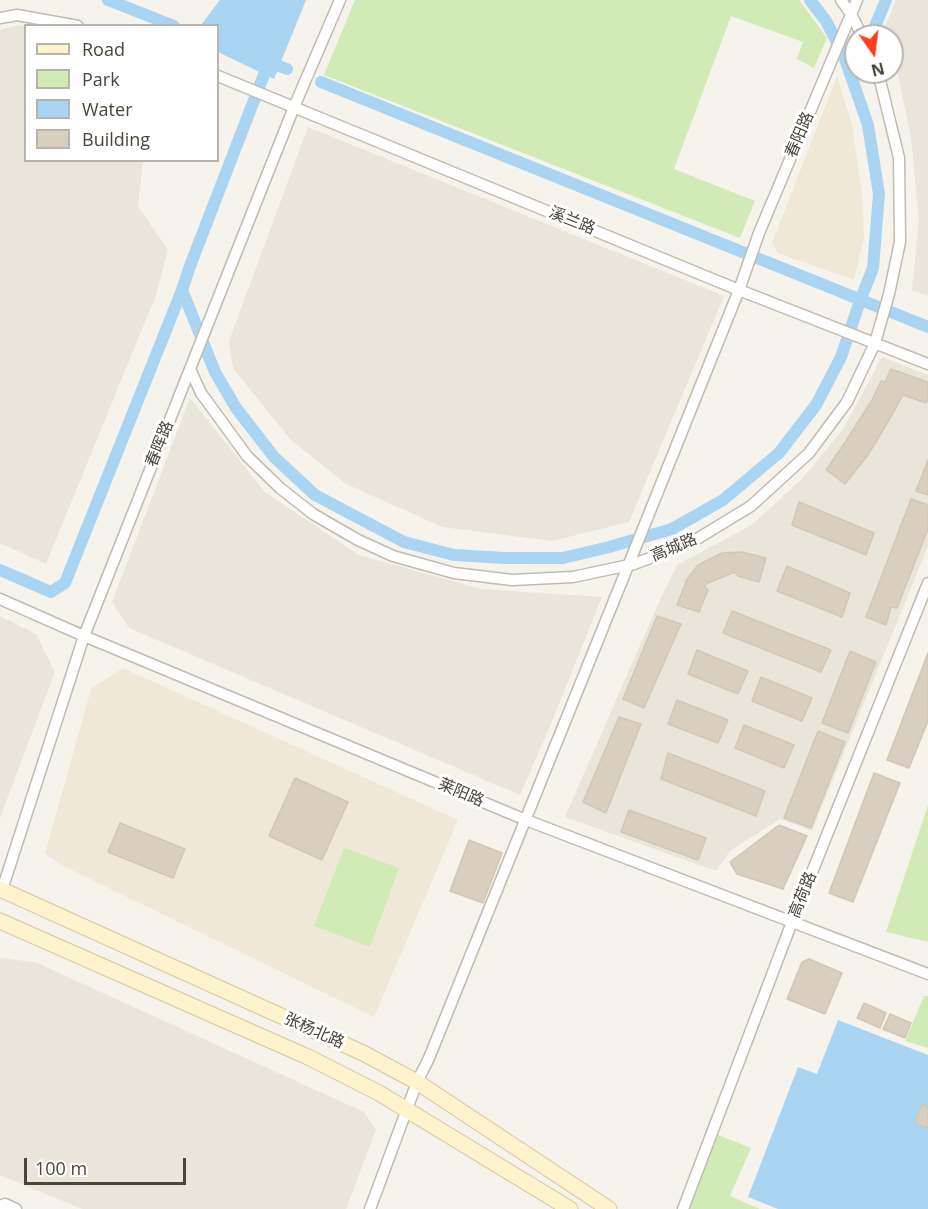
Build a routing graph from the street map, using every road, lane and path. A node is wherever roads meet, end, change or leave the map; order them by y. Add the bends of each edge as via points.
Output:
1 (340, 0) edge
2 (842, 0) edge
3 (857, 0) edge
4 (851, 14) junction
5 (0, 18) edge
6 (67, 24) edge
7 (856, 24) edge
8 (219, 76) edge
9 (881, 84) edge
10 (294, 106) junction
11 (738, 290) junction
12 (875, 343) junction
13 (928, 364) edge
14 (190, 369) junction
15 (628, 566) junction
16 (928, 583) edge
17 (0, 599) edge
18 (84, 636) junction
19 (526, 820) junction
20 (1, 892) edge
21 (0, 921) edge
22 (792, 922) junction
23 (928, 974) edge
24 (417, 1082) junction
25 (407, 1110) junction
26 (0, 1206) edge
27 (16, 1209) edge
28 (370, 1209) edge
29 (570, 1209) edge
30 (609, 1209) edge
31 (683, 1209) edge

1 - 10 street, 春晖路
2 - 4 street
3 - 4 street, 春阳路
4 - 7 street
4 - 11 street, 春阳路
5 - 6 street via 17,15
8 - 10 street, 溪兰路
9 - 12 street, 高城路 via 899,158 900,242
10 - 11 street, 溪兰路
10 - 14 street, 春晖路
11 - 12 street, 溪兰路
11 - 15 street, 春阳路
12 - 13 street, 溪兰路
12 - 15 street, 高城路 via 847,402 809,453 751,506 692,542
14 - 15 street, 高城路 via 201,393 247,456 280,488 313,514 393,556 454,573 512,580 573,577
14 - 18 street, 春晖路
15 - 19 street, 春阳路
16 - 22 street, 高荷路
17 - 18 street, 莱阳路
18 - 19 street, 莱阳路
18 - 20 street, 春晖路
19 - 22 street, 莱阳路
19 - 24 street, 春阳路
20 - 24 main road, 张杨北路 via 363,1053
21 - 25 main road, 张杨北路 via 308,1057
22 - 23 street, 莱阳路
22 - 31 street, 高荷路
24 - 25 street, 春阳路
24 - 30 main road, 张杨北路
25 - 28 street, 春阳路
25 - 29 main road, 张杨北路
26 - 27 street

